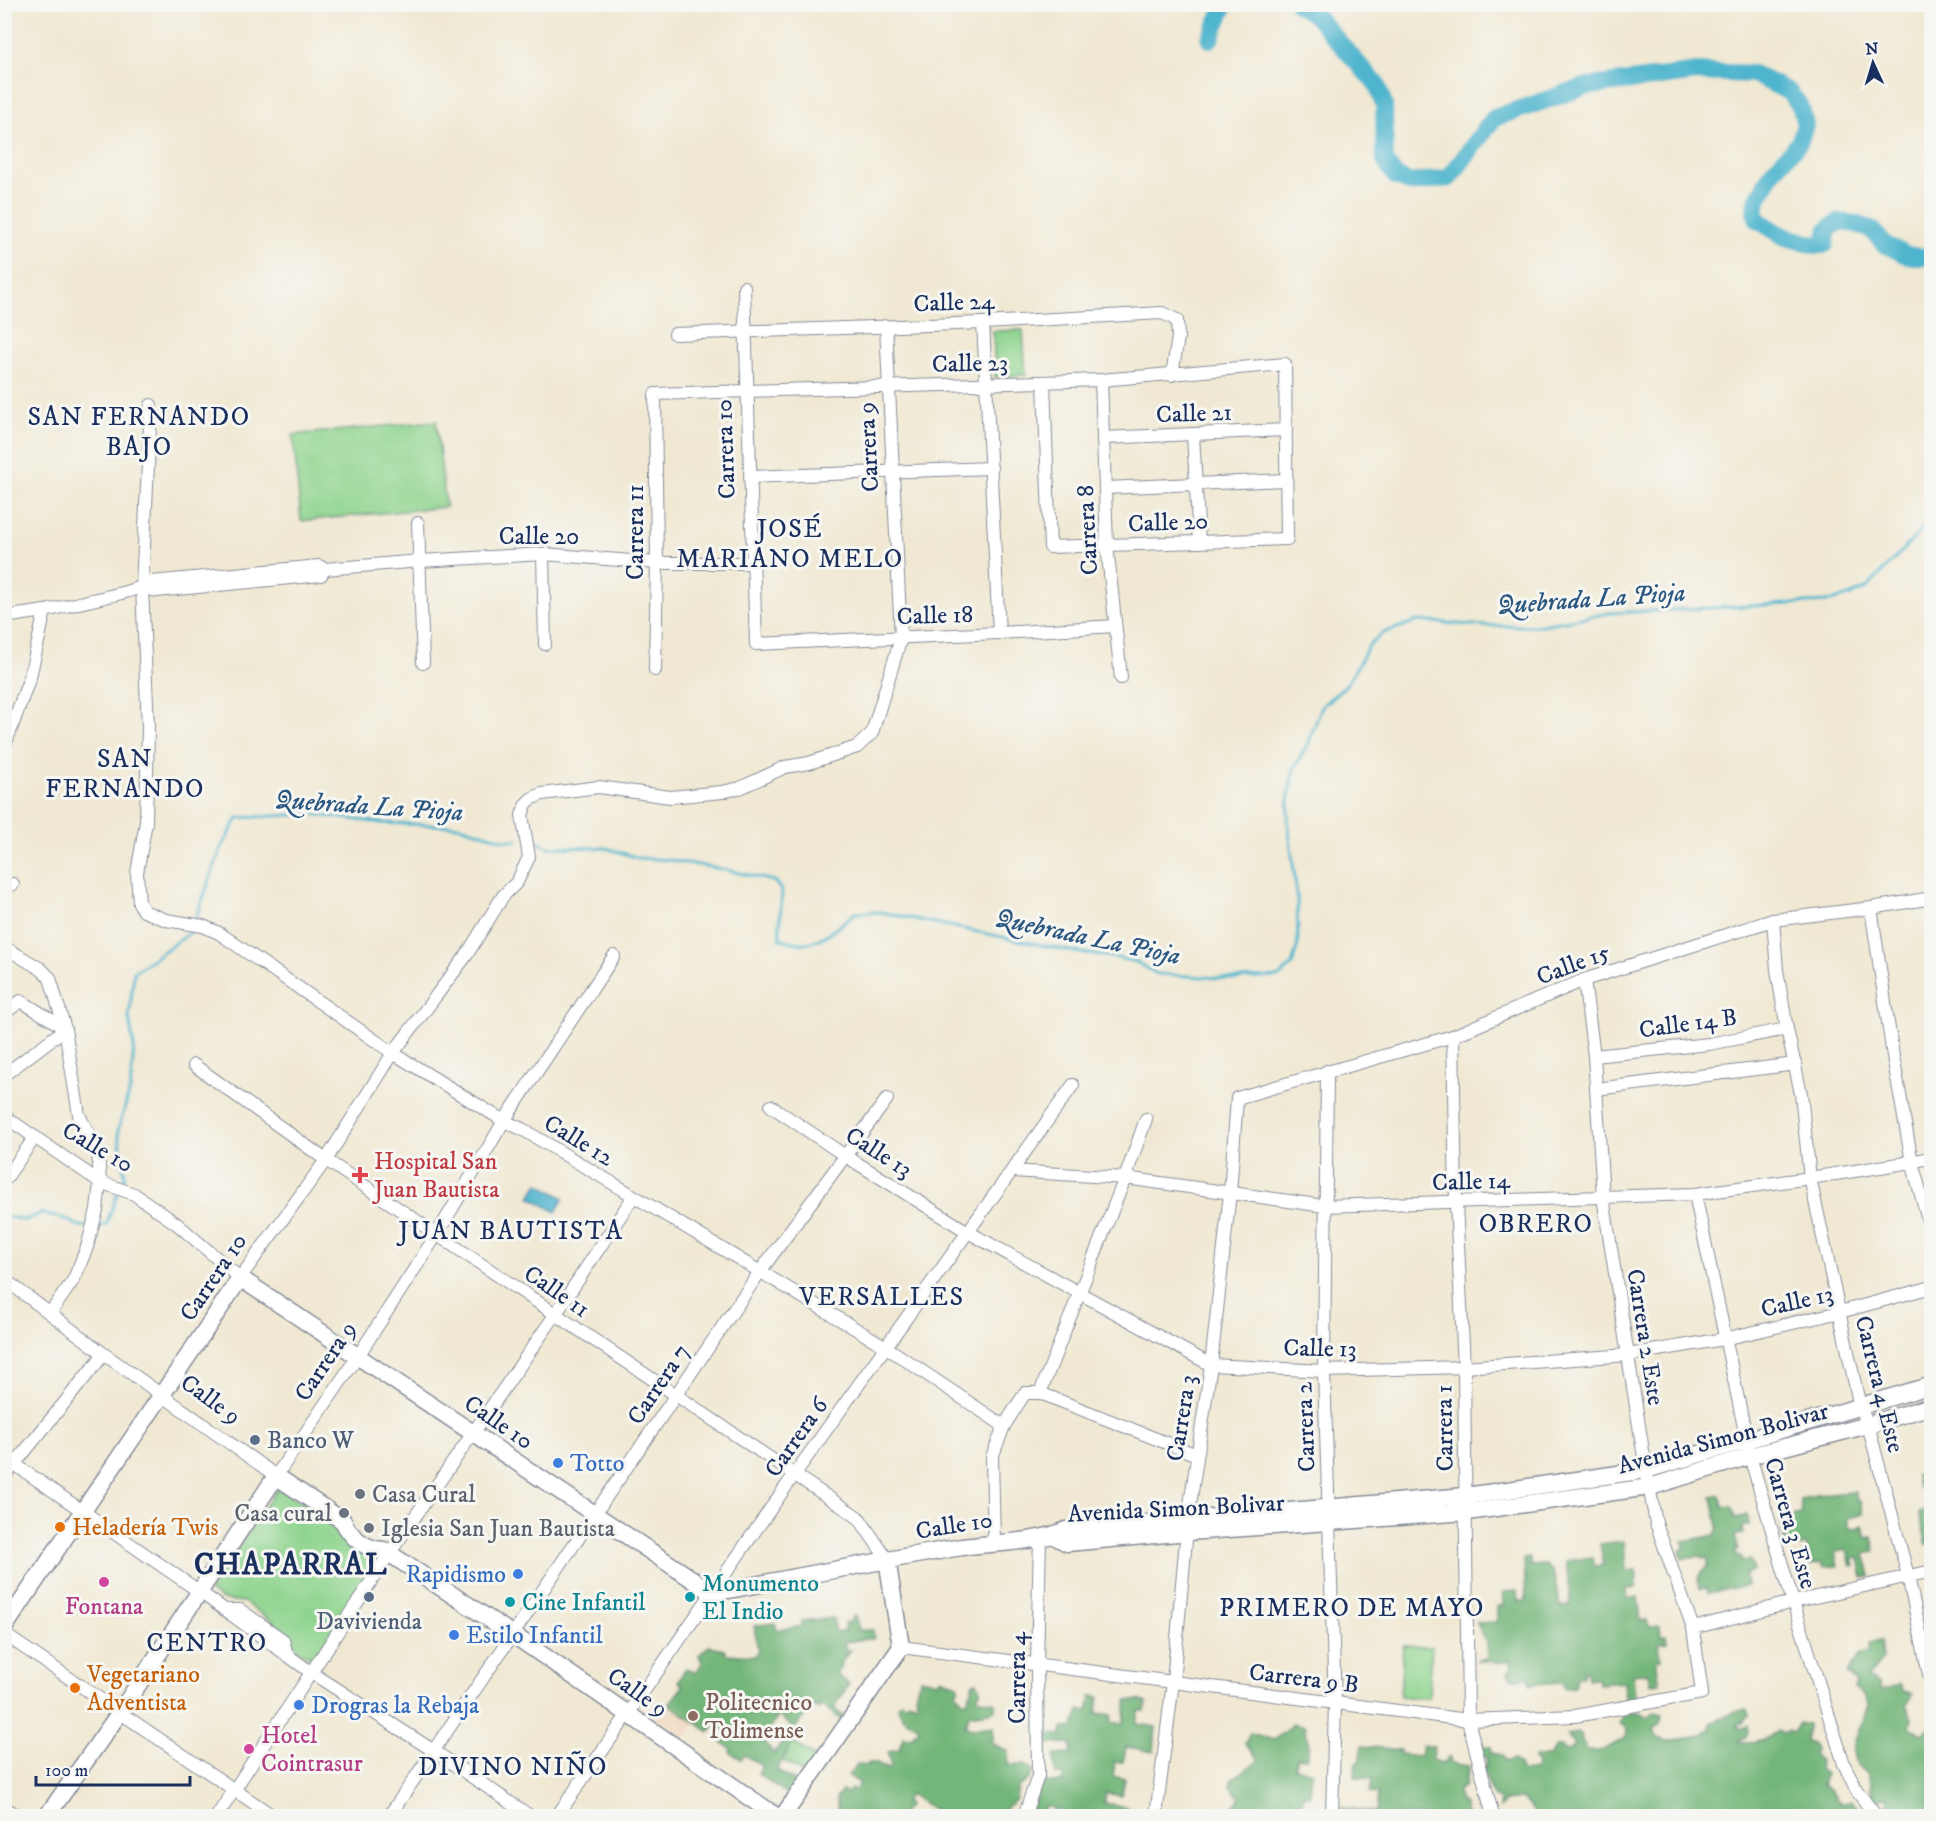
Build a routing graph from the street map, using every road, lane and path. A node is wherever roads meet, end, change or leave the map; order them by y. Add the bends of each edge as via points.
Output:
1 (744, 287) dead end
2 (983, 323) junction
3 (886, 326) junction
4 (746, 332) junction
5 (675, 334) dead end
6 (1173, 375) junction
7 (1101, 380) junction
8 (1044, 382) junction
9 (987, 385) junction
10 (888, 386) junction
11 (747, 390) junction
12 (655, 394) joint
13 (152, 405) dead end
14 (1286, 430) junction
15 (1193, 434) junction
16 (1103, 438) junction
17 (992, 468) junction
18 (892, 471) junction
19 (750, 477) junction
20 (1287, 480) junction
21 (1196, 484) junction
22 (1105, 488) junction
23 (418, 524) dead end
24 (1199, 542) junction
25 (1107, 545) junction
26 (543, 554) junction
27 (420, 561) junction
28 (657, 563) junction
29 (753, 563) junction
30 (142, 587) junction
31 (45, 611) junction
32 (4, 617) edge
33 (1115, 626) junction
34 (999, 633) junction
35 (901, 638) junction
36 (545, 644) dead end
37 (756, 644) joint
38 (423, 663) dead end
39 (655, 670) dead end
40 (1121, 678) dead end
41 (4, 748) edge
42 (1932, 898) edge
43 (1871, 908) junction
44 (1773, 920) junction
45 (4, 947) edge
46 (614, 956) dead end
47 (1584, 980) junction
48 (4, 1013) edge
49 (64, 1026) junction
50 (1787, 1029) junction
51 (1453, 1036) junction
52 (393, 1053) junction
53 (1594, 1056) junction
54 (1796, 1064) junction
55 (194, 1065) dead end
56 (1327, 1071) junction
57 (4, 1076) edge
58 (1073, 1085) dead end
59 (1596, 1089) junction
60 (1237, 1098) joint
61 (887, 1099) dead end
62 (771, 1106) dead end
63 (4, 1116) edge
64 (1146, 1119) dead end
65 (504, 1121) junction
66 (35, 1137) junction
67 (844, 1155) junction
68 (1932, 1157) edge
69 (326, 1160) junction
70 (1912, 1162) junction
71 (1012, 1171) junction
72 (1125, 1178) junction
73 (1810, 1178) junction
74 (4, 1181) edge
75 (100, 1182) junction
76 (1230, 1193) junction
77 (1695, 1194) junction
78 (633, 1197) junction
79 (1603, 1197) junction
80 (1456, 1203) junction
81 (1324, 1206) junction
82 (968, 1232) junction
83 (437, 1234) junction
84 (1932, 1235) edge
85 (759, 1273) junction
86 (240, 1278) junction
87 (4, 1279) edge
88 (1932, 1287) edge
89 (1080, 1295) junction
90 (51, 1312) junction
91 (1840, 1312) junction
92 (555, 1315) junction
93 (1724, 1339) junction
94 (886, 1347) junction
95 (104, 1354) junction
96 (1628, 1355) junction
97 (358, 1356) junction
98 (1211, 1365) junction
99 (1464, 1367) junction
100 (1324, 1371) junction
101 (1932, 1385) edge
102 (1040, 1393) junction
103 (164, 1394) junction
104 (675, 1396) junction
105 (1932, 1406) edge
106 (1860, 1407) junction
107 (1868, 1425) junction
108 (1005, 1426) junction
109 (473, 1434) junction
110 (1748, 1448) junction
111 (1197, 1455) junction
112 (10, 1460) edge
113 (1646, 1470) junction
114 (794, 1475) junction
115 (276, 1476) junction
116 (4, 1477) edge
117 (1650, 1487) junction
118 (1466, 1504) junction
119 (82, 1511) junction
120 (593, 1515) junction
121 (1328, 1515) junction
122 (1188, 1525) junction
123 (1047, 1537) junction
124 (994, 1542) junction
125 (389, 1554) junction
126 (887, 1559) junction
127 (1932, 1571) edge
128 (1908, 1576) junction
129 (200, 1592) junction
130 (713, 1593) junction
131 (1793, 1602) junction
132 (4, 1628) edge
133 (1693, 1628) junction
134 (4, 1634) edge
135 (512, 1634) junction
136 (901, 1647) junction
137 (1036, 1665) junction
138 (312, 1673) junction
139 (1930, 1679) edge
140 (1173, 1682) junction
141 (1702, 1694) joint
142 (1335, 1703) junction
143 (120, 1712) junction
144 (629, 1715) junction
145 (1468, 1720) junction
146 (434, 1750) junction
147 (235, 1791) junction
148 (4, 1807) edge
149 (18, 1816) edge
150 (47, 1816) edge
151 (218, 1816) edge
152 (273, 1816) edge
153 (389, 1816) edge
154 (530, 1816) edge
155 (557, 1816) edge
156 (776, 1816) edge
157 (783, 1816) edge
158 (1024, 1816) edge
159 (1156, 1816) edge
160 (1332, 1816) edge
161 (1493, 1816) edge
162 (1876, 1816) edge

1 - 4 street, Carrera 10
2 - 3 street, Calle 24
2 - 6 street, Calle 24 via 1162,313 1177,320
2 - 9 street
3 - 4 street, Calle 24
3 - 10 street, Carrera 9
4 - 5 street, Calle 24
4 - 11 street, Carrera 10
6 - 7 street, Calle 23
6 - 14 street, Calle 23 via 1285,364
7 - 8 street, Calle 23
7 - 16 street, Carrera 8
8 - 9 street, Calle 23
8 - 25 street, Calle 20 via 1050,548
9 - 10 street, Calle 23
9 - 17 street
10 - 11 street, Calle 23
10 - 18 street, Carrera 9
11 - 12 street, Calle 23
11 - 19 street, Carrera 10
12 - 28 street, Carrera 11
13 - 30 street
14 - 15 street, Calle 21
14 - 20 street
15 - 16 street, Calle 21
15 - 21 street
16 - 22 street, Carrera 8
17 - 18 street
17 - 34 street
18 - 19 street
18 - 35 street, Carrera 9
19 - 29 street, Carrera 10
20 - 21 street
20 - 24 street, Calle 20 via 1287,539
21 - 22 street
21 - 24 street
22 - 25 street, Carrera 8
23 - 27 street
24 - 25 street, Calle 20
25 - 33 street, Carrera 8
26 - 27 street, Calle 20
26 - 28 street, Calle 20
26 - 36 street
27 - 30 street, Calle 20 via 187,578
27 - 38 street
28 - 29 street, Calle 20
28 - 39 street, Carrera 11
29 - 37 street, Carrera 10
30 - 31 street, Calle 20
30 - 52 street, Calle 12 via 147,763 146,822 137,873 139,903 144,911 166,920 219,933
31 - 32 street, Calle 20
31 - 41 street via 30,677
33 - 34 street, Calle 18
33 - 40 street, Carrera 8
34 - 35 street, Calle 18
35 - 37 street, Calle 18
35 - 52 street, Carrera 10 via 872,733 857,747 785,767 740,788 704,795 670,797 598,786 531,799 522,815 529,857 517,882 503,896 466,956
42 - 43 street, Calle 15
43 - 44 street, Calle 15
43 - 70 street
44 - 47 street, Calle 15
44 - 50 street, Carrera 4 Este
45 - 49 street via 50,978
46 - 65 street, Carrera 9
47 - 51 street, Calle 15
47 - 53 street, Carrera 2 Este
48 - 49 street via 21,1001
49 - 57 street
49 - 75 street via 79,1115 98,1152
50 - 53 street, Calle 14 B via 1709,1044
50 - 54 street, Carrera 4 Este
51 - 56 street, Calle 15
51 - 80 street, Carrera 1
52 - 65 street, Calle 12
52 - 69 street, Carrera 10
53 - 59 street, Carrera 2 Este
54 - 59 street
54 - 73 street, Carrera 4 Este
55 - 69 street, Calle 11
56 - 60 street, Calle 15
56 - 81 street, Carrera 2
58 - 71 street, Carrera 6
59 - 79 street, Carrera 2 Este
60 - 76 street, Carrera 3
61 - 67 street, Carrera 7
62 - 67 street, Calle 13
63 - 66 street, Calle 10
64 - 72 street
65 - 78 street, Calle 12
65 - 83 street, Carrera 9
66 - 74 street
66 - 75 street, Calle 10
67 - 82 street, Calle 13
67 - 85 street, Carrera 7
68 - 70 street, Calle 14
69 - 83 street, Calle 11
69 - 86 street, Carrera 10
70 - 73 street, Calle 14
70 - 84 street
71 - 72 street, Calle 14
71 - 82 street, Carrera 6
72 - 76 street, Calle 14
72 - 89 street
73 - 77 street, Calle 14
73 - 91 street, Carrera 4 Este
75 - 86 street, Calle 10 via 134,1194 177,1224
75 - 90 street via 87,1247 74,1279
76 - 81 street, Calle 14
76 - 98 street, Carrera 3
77 - 79 street, Calle 14
77 - 93 street, Carrera 3 Este
78 - 85 street, Calle 12
78 - 92 street
79 - 80 street, Calle 14
79 - 96 street, Carrera 2 Este
80 - 81 street, Calle 14
80 - 99 street, Carrera 1
81 - 100 street, Carrera 2
82 - 89 street, Calle 13
82 - 94 street, Carrera 6
83 - 92 street, Calle 11
83 - 97 street, Carrera 9
85 - 94 street, Calle 12
85 - 104 street, Carrera 7
86 - 97 main road, Calle 10
86 - 103 main road, Carrera 10
87 - 90 street, Calle 9
88 - 91 street, Calle 13
89 - 98 street, Calle 13
89 - 102 street
90 - 95 street, Calle 9
91 - 93 street, Calle 13
91 - 106 street, Carrera 4 Este
92 - 104 street, Calle 11
92 - 109 street
93 - 96 street, Calle 13
93 - 110 street, Carrera 3 Este
94 - 108 street, Calle 12
94 - 114 street, Carrera 6
95 - 103 street, Calle 9
95 - 112 street
96 - 99 street, Calle 13
96 - 113 street, Carrera 2 Este
97 - 109 main road, Calle 10
97 - 115 street, Carrera 9
98 - 100 street, Calle 13
98 - 111 street, Carrera 3
99 - 100 street, Calle 13
99 - 118 street, Carrera 1
100 - 121 street, Carrera 2
101 - 106 main road, Avenida Simon Bolivar
102 - 108 street via 1025,1393
102 - 111 street
103 - 115 street, Calle 9
103 - 119 main road, Carrera 10
104 - 114 street, Calle 11
104 - 120 street, Carrera 7
105 - 107 main road, Avenida Simon Bolivar
106 - 107 street, Carrera 4 Este
106 - 110 main road, Avenida Simon Bolivar
107 - 110 main road, Avenida Simon Bolivar
107 - 128 street, Carrera 4 Este
108 - 124 street via 992,1457
109 - 120 main road, Calle 10
109 - 125 street
110 - 113 main road, Avenida Simon Bolivar
110 - 117 main road, Avenida Simon Bolivar
110 - 131 street, Carrera 3 Este
111 - 122 street, Carrera 3
112 - 116 street
112 - 119 street
113 - 117 street, Carrera 2 Este
113 - 118 main road, Avenida Simon Bolivar
114 - 126 street, Calle 11 via 859,1518
114 - 130 street, Carrera 6
115 - 125 main road, Calle 9 via 344,1521 348,1533 374,1550
115 - 129 main road, Carrera 9
117 - 118 main road, Avenida Simon Bolivar
117 - 133 street, Carrera 2 Este via 1656,1523
118 - 121 main road, Avenida Simon Bolivar
118 - 145 street, Carrera 1
119 - 129 street
119 - 132 main road, Carrera 10
120 - 130 main road, Calle 10
120 - 135 street, Carrera 7
121 - 122 main road, Avenida Simon Bolivar
121 - 142 street, Carrera 2
122 - 123 main road, Avenida Simon Bolivar via 1067,1543
122 - 140 street, Carrera 3
123 - 124 main road, Calle 10
123 - 137 street, Carrera 4
124 - 126 main road, Calle 10
125 - 135 main road, Calle 9
125 - 138 street
126 - 130 main road, Calle 10
126 - 136 main road
127 - 128 street
128 - 131 street
128 - 139 street, Carrera 4 Este
129 - 138 street
129 - 143 main road, Carrera 9
130 - 144 street, Carrera 6
131 - 133 street
131 - 162 street, Carrera 3 Este via 1844,1764 1857,1791
133 - 141 street, Carrera 2 Este
134 - 143 street
135 - 144 main road, Calle 9
135 - 146 street, Carrera 7
136 - 137 street, Carrera 9 B
136 - 157 main road
137 - 140 street, Carrera 9 B
137 - 158 street, Carrera 4 via 1038,1776
138 - 146 street
138 - 147 street
140 - 142 street, Carrera 9 B
140 - 159 street, Carrera 3
141 - 145 street, Carrera 9 B via 1575,1716
142 - 145 street, Carrera 9 B
142 - 160 street, Carrera 2
143 - 147 street
143 - 150 main road, Carrera 9
144 - 155 street, Carrera 6
144 - 156 main road, Calle 9
145 - 161 street, Carrera 1
146 - 153 street, Carrera 7
146 - 154 street
147 - 151 street
147 - 152 street
148 - 149 street

